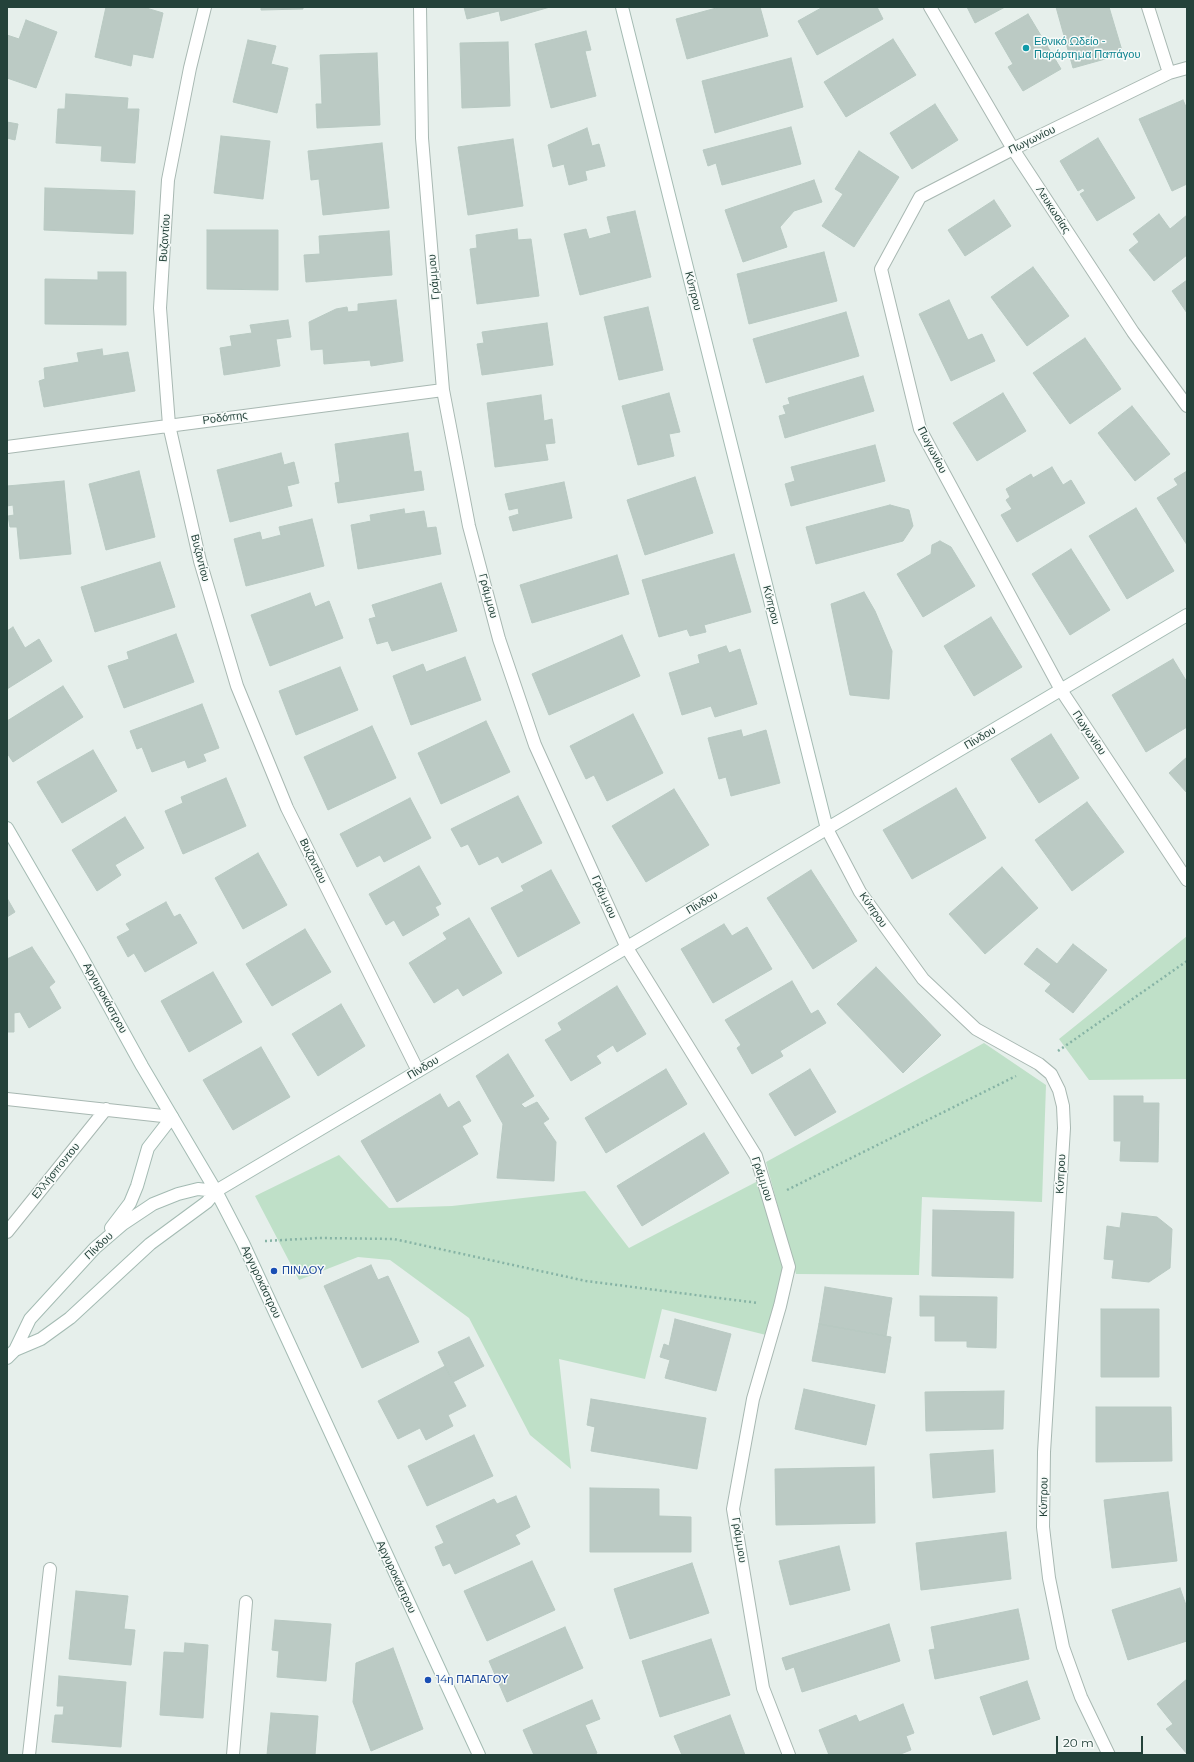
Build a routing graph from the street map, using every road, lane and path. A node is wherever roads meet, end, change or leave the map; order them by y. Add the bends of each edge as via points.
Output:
1 (205, 7) edge
2 (420, 7) edge
3 (622, 7) edge
4 (930, 7) edge
5 (1148, 7) edge
6 (1187, 68) edge
7 (1169, 73) junction
8 (1013, 149) junction
9 (444, 390) junction
10 (1187, 406) edge
11 (169, 425) junction
12 (7, 447) edge
13 (1187, 615) edge
14 (1060, 690) junction
15 (7, 828) edge
16 (827, 829) junction
17 (1187, 880) edge
18 (627, 948) junction
19 (1187, 961) edge
20 (1039, 1064) junction
21 (418, 1071) junction
22 (7, 1099) edge
23 (106, 1109) junction
24 (172, 1117) junction
25 (216, 1191) junction
26 (769, 1199) junction
27 (7, 1232) edge
28 (243, 1243) junction
29 (95, 1248) junction
30 (780, 1306) junction
31 (11, 1354) edge
32 (50, 1569) dead end
33 (246, 1602) dead end
34 (29, 1755) edge
35 (233, 1755) edge
36 (479, 1755) edge
37 (789, 1755) edge
38 (1109, 1755) edge

1 - 11 street, Βυζαντίου via 168,180 160,308
2 - 9 street, Γράμμου via 422,138
3 - 16 street, Κύπρου
4 - 8 street, Λευκωσίας
5 - 7 street
6 - 7 street, Πωγωνίου
7 - 8 street, Πωγωνίου
8 - 10 street, Λευκωσίας via 1133,332
8 - 14 street, Πωγωνίου via 920,197 881,269 920,429
9 - 11 street, Ροδόπης
9 - 18 street, Γράμμου via 469,526 499,639 535,745
11 - 12 street, Ροδόπης
11 - 21 street, Βυζαντίου via 200,561 237,686 287,808
13 - 14 street, Πίνδου
14 - 16 street, Πίνδου
14 - 17 street, Πωγωνίου
15 - 24 street, Αργυροκάστρου
16 - 18 street, Πίνδου
16 - 20 street, Κύπρου via 860,892 923,979 976,1029
18 - 21 street, Πίνδου
18 - 26 street, Γράμμου via 756,1156
19 - 20 path
20 - 26 path
20 - 38 street, Κύπρου via 1051,1074 1059,1090 1064,1128 1044,1452 1043,1528 1049,1578 1063,1647 1082,1697
21 - 25 street, Πίνδου
22 - 23 street
23 - 24 street
23 - 27 street, Ελλήσποντου
24 - 25 street, Αργυροκάστρου
24 - 29 street via 148,1148 130,1204
25 - 28 street, Αργυροκάστρου
25 - 29 street, Πίνδου via 198,1190 178,1194 154,1204 123,1224
25 - 31 street, Πίνδου via 206,1202 150,1244 70,1318 40,1339
26 - 30 street, Γράμμου via 789,1267
28 - 30 path via 319,1238 394,1239 586,1281
28 - 36 street, Αργυροκάστρου
29 - 31 street, Πίνδου via 30,1319
30 - 37 street, Γράμμου via 753,1399 734,1509 763,1688
32 - 34 street
33 - 35 street

